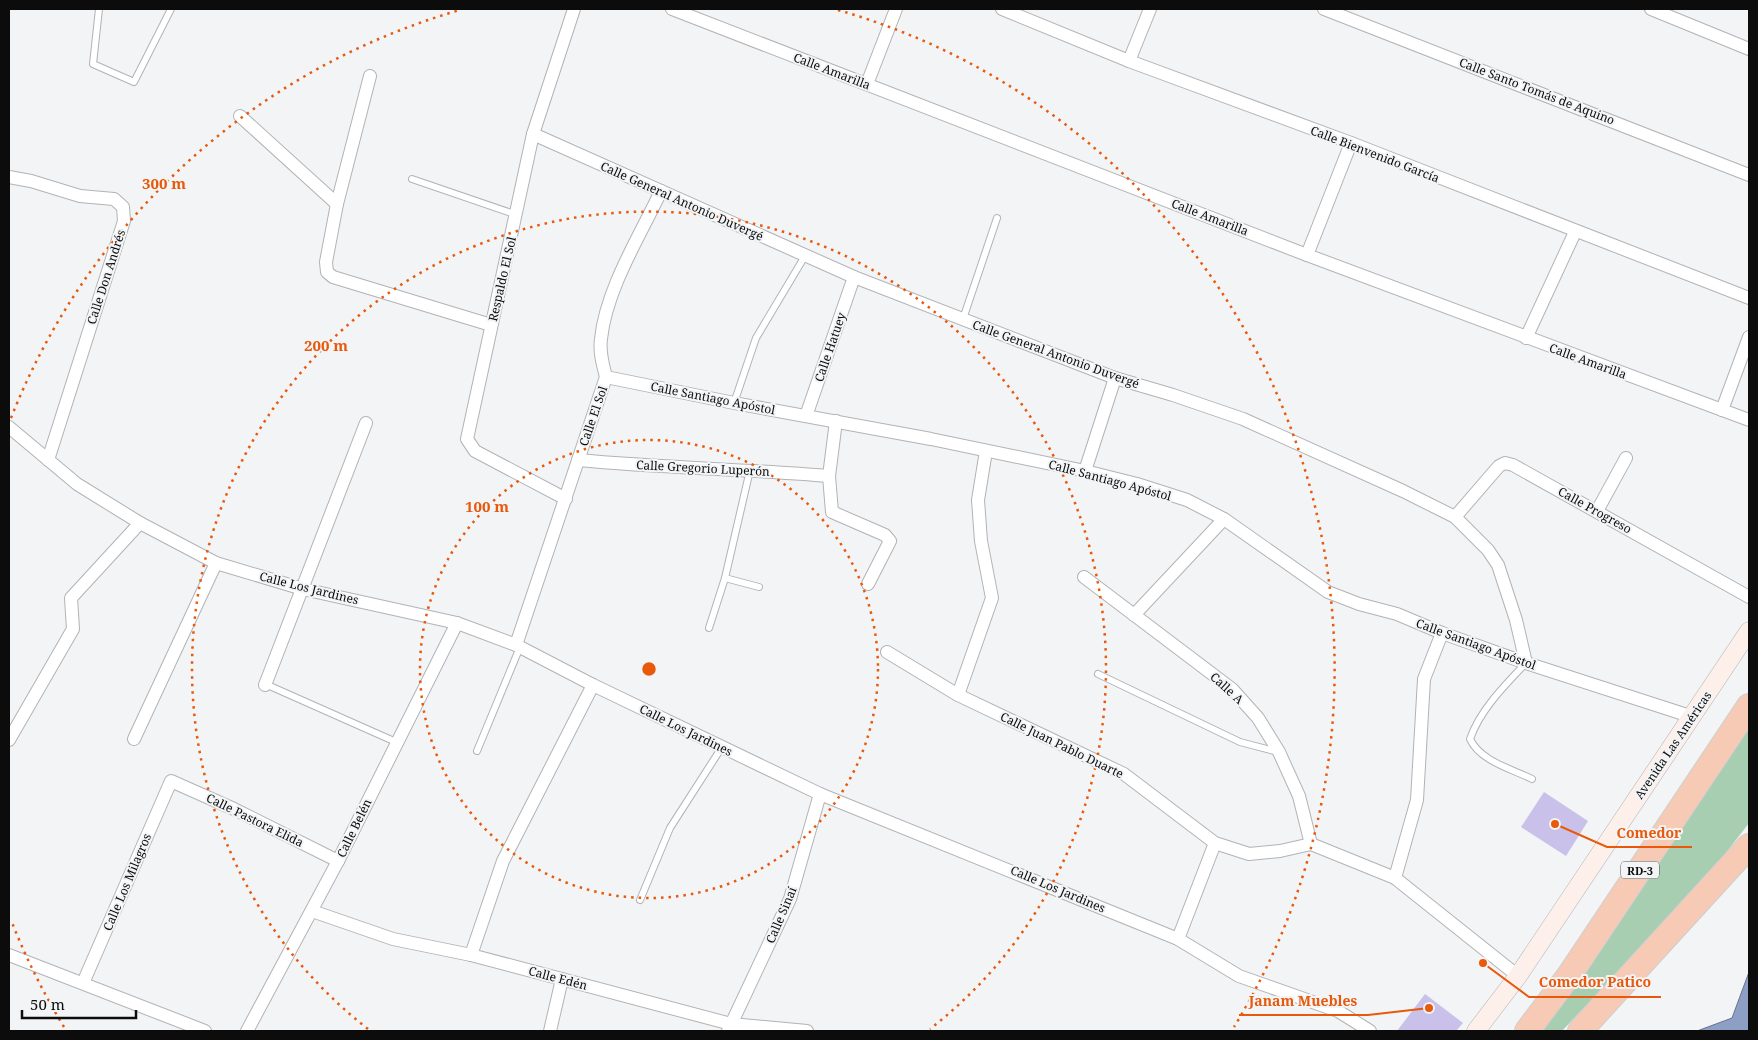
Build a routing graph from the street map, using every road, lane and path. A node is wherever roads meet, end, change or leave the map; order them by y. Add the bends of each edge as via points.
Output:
1 (99, 9) edge
2 (171, 9) edge
3 (574, 9) edge
4 (672, 9) edge
5 (896, 9) edge
6 (1002, 9) edge
7 (1150, 9) edge
8 (1324, 9) edge
9 (1651, 9) edge
10 (1749, 48) edge
11 (1129, 61) junction
12 (370, 76) dead end
13 (867, 84) junction
14 (240, 116) dead end
15 (533, 134) junction
16 (1351, 143) junction
17 (1749, 175) edge
18 (9, 177) edge
19 (412, 179) dead end
20 (661, 191) junction
21 (337, 204) junction
22 (517, 215) junction
23 (997, 218) dead end
24 (1575, 232) junction
25 (1307, 255) junction
26 (804, 256) junction
27 (854, 277) junction
28 (1749, 298) edge
29 (963, 319) junction
30 (491, 325) junction
31 (1749, 337) edge
32 (1526, 338) junction
33 (606, 377) junction
34 (1115, 378) junction
35 (734, 403) junction
36 (1722, 410) junction
37 (806, 416) junction
38 (1749, 420) edge
39 (836, 421) junction
40 (366, 423) dead end
41 (9, 427) edge
42 (986, 451) junction
43 (1626, 458) dead end
44 (48, 460) junction
45 (578, 460) junction
46 (750, 470) junction
47 (1085, 471) junction
48 (829, 476) junction
49 (566, 498) junction
50 (1597, 511) junction
51 (1455, 518) junction
52 (1224, 519) junction
53 (140, 523) junction
54 (216, 564) junction
55 (1084, 577) dead end
56 (725, 578) junction
57 (868, 584) dead end
58 (759, 586) dead end
59 (303, 588) junction
60 (1749, 597) edge
61 (1134, 615) junction
62 (457, 623) junction
63 (709, 628) dead end
64 (1749, 631) edge
65 (1442, 633) junction
66 (518, 646) junction
67 (887, 652) dead end
68 (1526, 663) junction
69 (1098, 674) dead end
70 (262, 683) joint
71 (593, 685) junction
72 (958, 694) junction
73 (1749, 706) edge
74 (1693, 717) junction
75 (13, 721) edge
76 (134, 739) dead end
77 (9, 740) edge
78 (396, 742) junction
79 (722, 747) junction
80 (476, 751) dead end
81 (1279, 752) junction
82 (1532, 779) dead end
83 (171, 781) joint
84 (820, 794) junction
85 (1214, 843) junction
86 (1311, 844) junction
87 (1749, 846) edge
88 (338, 860) junction
89 (1395, 878) junction
90 (640, 900) dead end
91 (312, 911) junction
92 (1178, 939) junction
93 (9, 954) edge
94 (471, 955) junction
95 (1518, 976) junction
96 (562, 979) junction
97 (83, 983) junction
98 (729, 1028) edge
99 (205, 1031) edge
100 (247, 1031) edge
101 (550, 1031) edge
102 (807, 1031) edge
103 (1370, 1031) edge
104 (1476, 1031) edge
105 (1528, 1031) edge
106 (1580, 1031) edge

1 - 2 lane via 93,64 134,82
3 - 15 street, Respaldo El Sol
4 - 13 street, Calle Amarilla
5 - 13 street
6 - 11 street, Calle Bienvenido García
7 - 11 street
8 - 17 street, Calle Santo Tomás de Aquino
9 - 10 street
11 - 16 street, Calle Bienvenido García
12 - 21 street
13 - 25 street, Calle Amarilla
14 - 21 street
15 - 20 street, Calle General Antonio Duvergé
15 - 22 street, Respaldo El Sol
16 - 24 street, Calle Bienvenido García
16 - 25 street
18 - 44 street, Calle Don Andrés via 80,196 114,199 123,207 124,221
19 - 22 lane
20 - 26 street, Calle General Antonio Duvergé
20 - 33 street, Calle El Sol via 612,292 604,318 600,340
21 - 30 street via 326,262 327,272 333,277
22 - 30 street, Respaldo El Sol
23 - 29 lane
24 - 28 street, Calle Bienvenido García
24 - 32 street
25 - 32 street, Calle Amarilla
26 - 27 street, Calle General Antonio Duvergé
26 - 35 lane via 756,338
27 - 29 street, Calle General Antonio Duvergé
27 - 37 street, Calle Hatuey
29 - 34 street, Calle General Antonio Duvergé
30 - 49 street, Respaldo El Sol via 467,439 475,451
31 - 36 street
32 - 36 street, Calle Amarilla
33 - 35 street, Calle Santiago Apóstol
33 - 45 street, Calle El Sol
34 - 47 street
34 - 51 street, Calle General Antonio Duvergé via 1243,419
35 - 37 street, Calle Santiago Apóstol
36 - 38 street, Calle Amarilla
37 - 39 street, Calle Santiago Apóstol
39 - 42 street, Calle Santiago Apóstol
39 - 48 street
40 - 59 street
41 - 44 street, Calle Los Jardines
42 - 47 street, Calle Santiago Apóstol
42 - 72 street via 978,500 981,541 992,598
43 - 50 street
44 - 53 street, Calle Los Jardines via 77,484
45 - 46 street, Calle Gregorio Luperón via 670,468
45 - 49 street, Calle El Sol
46 - 48 street, Calle Gregorio Luperón
46 - 56 lane
47 - 52 street, Calle Santiago Apóstol via 1187,500
48 - 57 street via 832,512 888,537 890,542
49 - 66 street, Calle El Sol
50 - 51 street, Calle Progreso via 1505,463
50 - 60 street, Calle Progreso
51 - 68 street, Calle General Antonio Duvergé via 1488,550 1498,565
52 - 61 street
52 - 65 street, Calle Santiago Apóstol via 1328,592 1398,614
53 - 54 street, Calle Los Jardines
53 - 75 street via 71,598 73,629
54 - 59 street, Calle Los Jardines
54 - 76 street
55 - 61 street, Calle A
56 - 58 lane
56 - 63 lane
59 - 62 street, Calle Los Jardines
59 - 70 street
61 - 81 street, Calle A via 1232,689 1258,718
62 - 66 street, Calle Los Jardines
62 - 78 street, Calle Belén
64 - 74 main road, Avenida Las Américas
65 - 68 street, Calle Santiago Apóstol
65 - 89 street via 1424,679 1417,800
66 - 71 street, Calle Los Jardines
66 - 80 lane
67 - 72 street, Calle Juan Pablo Duarte
68 - 74 street, Calle Santiago Apóstol
68 - 82 lane via 1475,725 1470,739 1474,748 1484,756
69 - 81 lane via 1240,742
70 - 78 lane
71 - 79 street, Calle Los Jardines
71 - 94 street via 503,861
72 - 85 street, Calle Juan Pablo Duarte via 1124,774
73 - 105 highway, RD-3 via 1570,974
74 - 95 main road, Avenida Las Américas
75 - 77 street
78 - 88 street, Calle Belén
79 - 84 street, Calle Los Jardines
79 - 90 lane via 670,828
81 - 86 street, Calle A via 1299,796
83 - 88 street, Calle Pastora Elida
83 - 97 street, Calle Los Milagros
84 - 92 street, Calle Los Jardines
84 - 98 street, Calle Sinaí via 790,899
85 - 86 street, Calle Juan Pablo Duarte via 1249,854
85 - 92 street
86 - 89 street
87 - 106 highway
88 - 91 street, Calle Belén
89 - 95 street
91 - 94 street, Calle Edén via 393,939
91 - 100 street, Calle Belén
92 - 103 street, Calle Los Jardines via 1239,976 1338,1011
93 - 97 street
94 - 96 street, Calle Edén
95 - 104 main road, Avenida Las Américas
96 - 98 street, Calle Edén
96 - 101 street
97 - 99 street
98 - 102 street, Calle Edén

